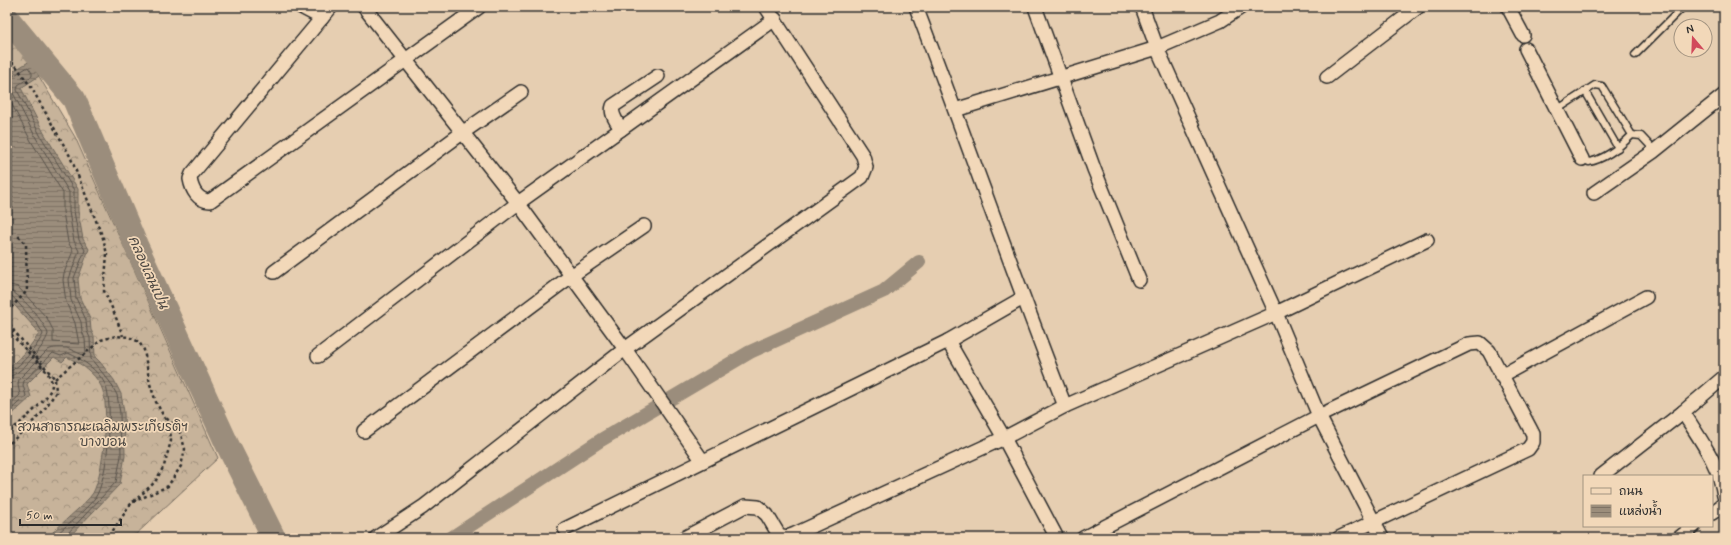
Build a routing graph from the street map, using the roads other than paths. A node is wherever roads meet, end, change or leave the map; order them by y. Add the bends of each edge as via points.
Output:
1 (301, 7) edge
2 (331, 7) edge
3 (364, 7) edge
4 (479, 7) edge
5 (766, 7) edge
6 (916, 7) edge
7 (1035, 7) edge
8 (1142, 7) edge
9 (1241, 7) edge
10 (1418, 7) edge
11 (1508, 7) edge
12 (1682, 7) edge
13 (322, 18) junction
14 (775, 19) junction
15 (1524, 35) dead end
16 (1157, 48) junction
17 (1526, 49) dead end
18 (1635, 55) dead end
19 (406, 59) junction
20 (658, 76) dead end
21 (1327, 77) dead end
22 (1060, 78) junction
23 (1585, 91) junction
24 (521, 92) dead end
25 (1724, 95) edge
26 (955, 110) junction
27 (1558, 110) junction
28 (621, 129) junction
29 (462, 133) junction
30 (1632, 135) junction
31 (1618, 148) junction
32 (1655, 150) junction
33 (1582, 159) joint
34 (1594, 193) dead end
35 (518, 203) junction
36 (644, 226) dead end
37 (1428, 240) dead end
38 (274, 272) dead end
39 (571, 276) junction
40 (1139, 280) dead end
41 (1646, 297) dead end
42 (1023, 298) junction
43 (1276, 313) junction
44 (948, 341) junction
45 (625, 349) junction
46 (318, 356) dead end
47 (1501, 376) junction
48 (1724, 377) edge
49 (1065, 406) junction
50 (1683, 412) junction
51 (1319, 416) junction
52 (364, 431) dead end
53 (1004, 438) junction
54 (702, 460) junction
55 (1602, 475) edge
56 (1724, 496) edge
57 (1724, 504) edge
58 (1713, 512) edge
59 (1374, 521) junction
60 (1693, 527) edge
61 (565, 529) dead end
62 (376, 538) edge
63 (684, 538) edge
64 (1057, 538) edge
65 (1083, 538) edge
66 (1339, 538) edge
67 (1382, 538) edge
68 (1678, 538) edge

1 - 13 street
2 - 13 street
3 - 19 street
4 - 19 street
5 - 14 street
6 - 26 street
7 - 22 street
8 - 16 street
9 - 16 street via 1220,21
10 - 21 street
11 - 15 street
12 - 18 lane
13 - 19 street via 192,174 191,185 198,198 210,201
14 - 28 street
14 - 45 street via 863,156 866,167 862,178
16 - 22 street
16 - 43 street
17 - 27 street
19 - 29 street
20 - 28 street via 613,106 614,118
22 - 26 street
22 - 40 street
23 - 27 lane
23 - 30 lane via 1594,85 1602,86
23 - 31 lane
24 - 29 street
25 - 32 street
26 - 42 street
27 - 33 street
28 - 35 street
29 - 35 street
29 - 38 street
30 - 31 lane
30 - 32 lane via 1641,136
31 - 33 lane via 1596,161
32 - 34 street
35 - 39 street
35 - 46 street
36 - 39 street
37 - 43 street
39 - 45 street
39 - 52 street
41 - 47 street
42 - 44 street
42 - 49 street
43 - 49 street
43 - 51 street
44 - 53 street
44 - 54 street
45 - 54 street
45 - 62 street via 423,507
47 - 51 street via 1489,351 1480,343 1469,344
47 - 59 street via 1533,434 1533,442 1528,449
48 - 50 street
49 - 53 street
50 - 55 street
50 - 56 street via 1718,472
51 - 59 street
51 - 65 street
53 - 63 street via 787,537 779,535 767,515 758,507 745,506
53 - 64 street
54 - 61 street
57 - 58 street
59 - 66 street
59 - 67 street
60 - 68 street

